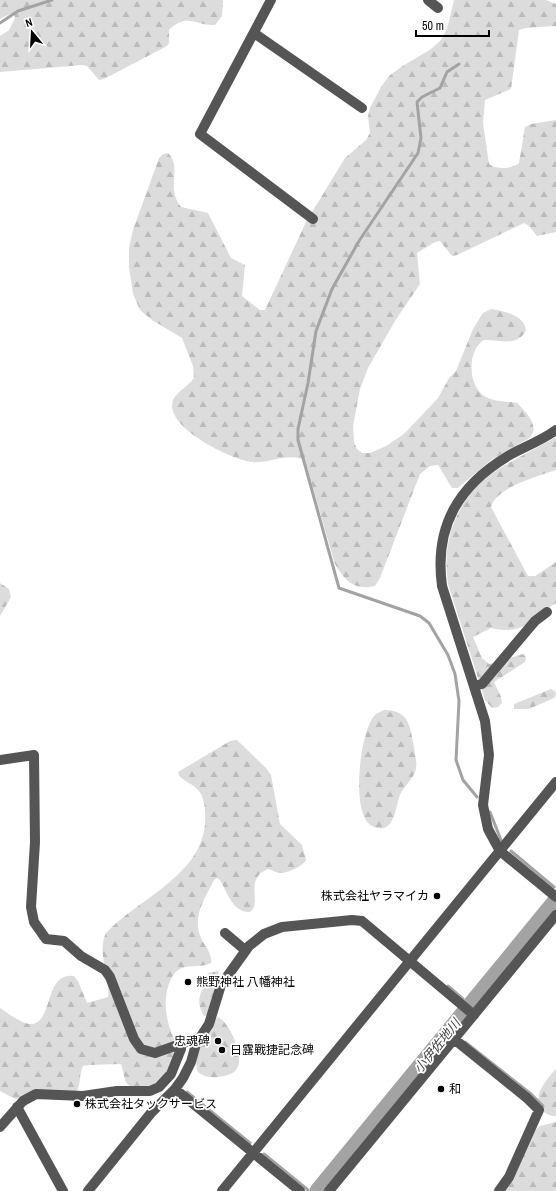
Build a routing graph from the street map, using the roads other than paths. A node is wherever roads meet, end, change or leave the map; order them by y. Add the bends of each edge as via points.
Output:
1 (272, 0) edge
2 (428, 0) edge
3 (438, 8) dead end
4 (254, 33) junction
5 (362, 108) dead end
6 (313, 219) dead end
7 (556, 430) edge
8 (547, 612) dead end
9 (474, 686) junction
10 (0, 760) edge
11 (556, 782) edge
12 (500, 851) junction
13 (555, 896) edge
14 (556, 915) edge
15 (225, 933) dead end
16 (245, 950) junction
17 (410, 962) junction
18 (470, 1011) junction
19 (454, 1039) junction
20 (179, 1044) junction
21 (196, 1044) junction
22 (175, 1089) junction
23 (17, 1106) junction
24 (0, 1127) edge
25 (253, 1153) junction
26 (63, 1191) edge
27 (88, 1191) edge
28 (222, 1191) edge
29 (300, 1191) edge
30 (329, 1191) edge
31 (498, 1191) edge

1 - 4 street
2 - 3 street
4 - 5 street
4 - 6 street via 200,134
7 - 9 street via 510,455 481,476 458,502 443,534 440,568 442,586
8 - 9 street via 535,621 482,684
9 - 12 street via 485,721 488,744 483,806 488,829
10 - 20 street via 34,755 35,842 31,907 37,929 46,938 67,943 107,973 134,1039 141,1049 155,1053
11 - 12 street
12 - 13 street
12 - 17 street
14 - 18 street
15 - 16 street
16 - 17 street via 264,934 282,927 357,920 366,924
16 - 21 street via 221,984 209,1024
17 - 18 street
17 - 25 street
18 - 19 street
19 - 30 street
19 - 31 street via 539,1110 509,1177
20 - 21 street via 189,1041
20 - 23 street via 181,1049 171,1074 162,1084 150,1091 117,1091 83,1096 36,1094
21 - 22 street via 191,1062
22 - 25 street
22 - 27 street via 151,1114
23 - 24 street
23 - 26 street
25 - 28 street
25 - 29 street

